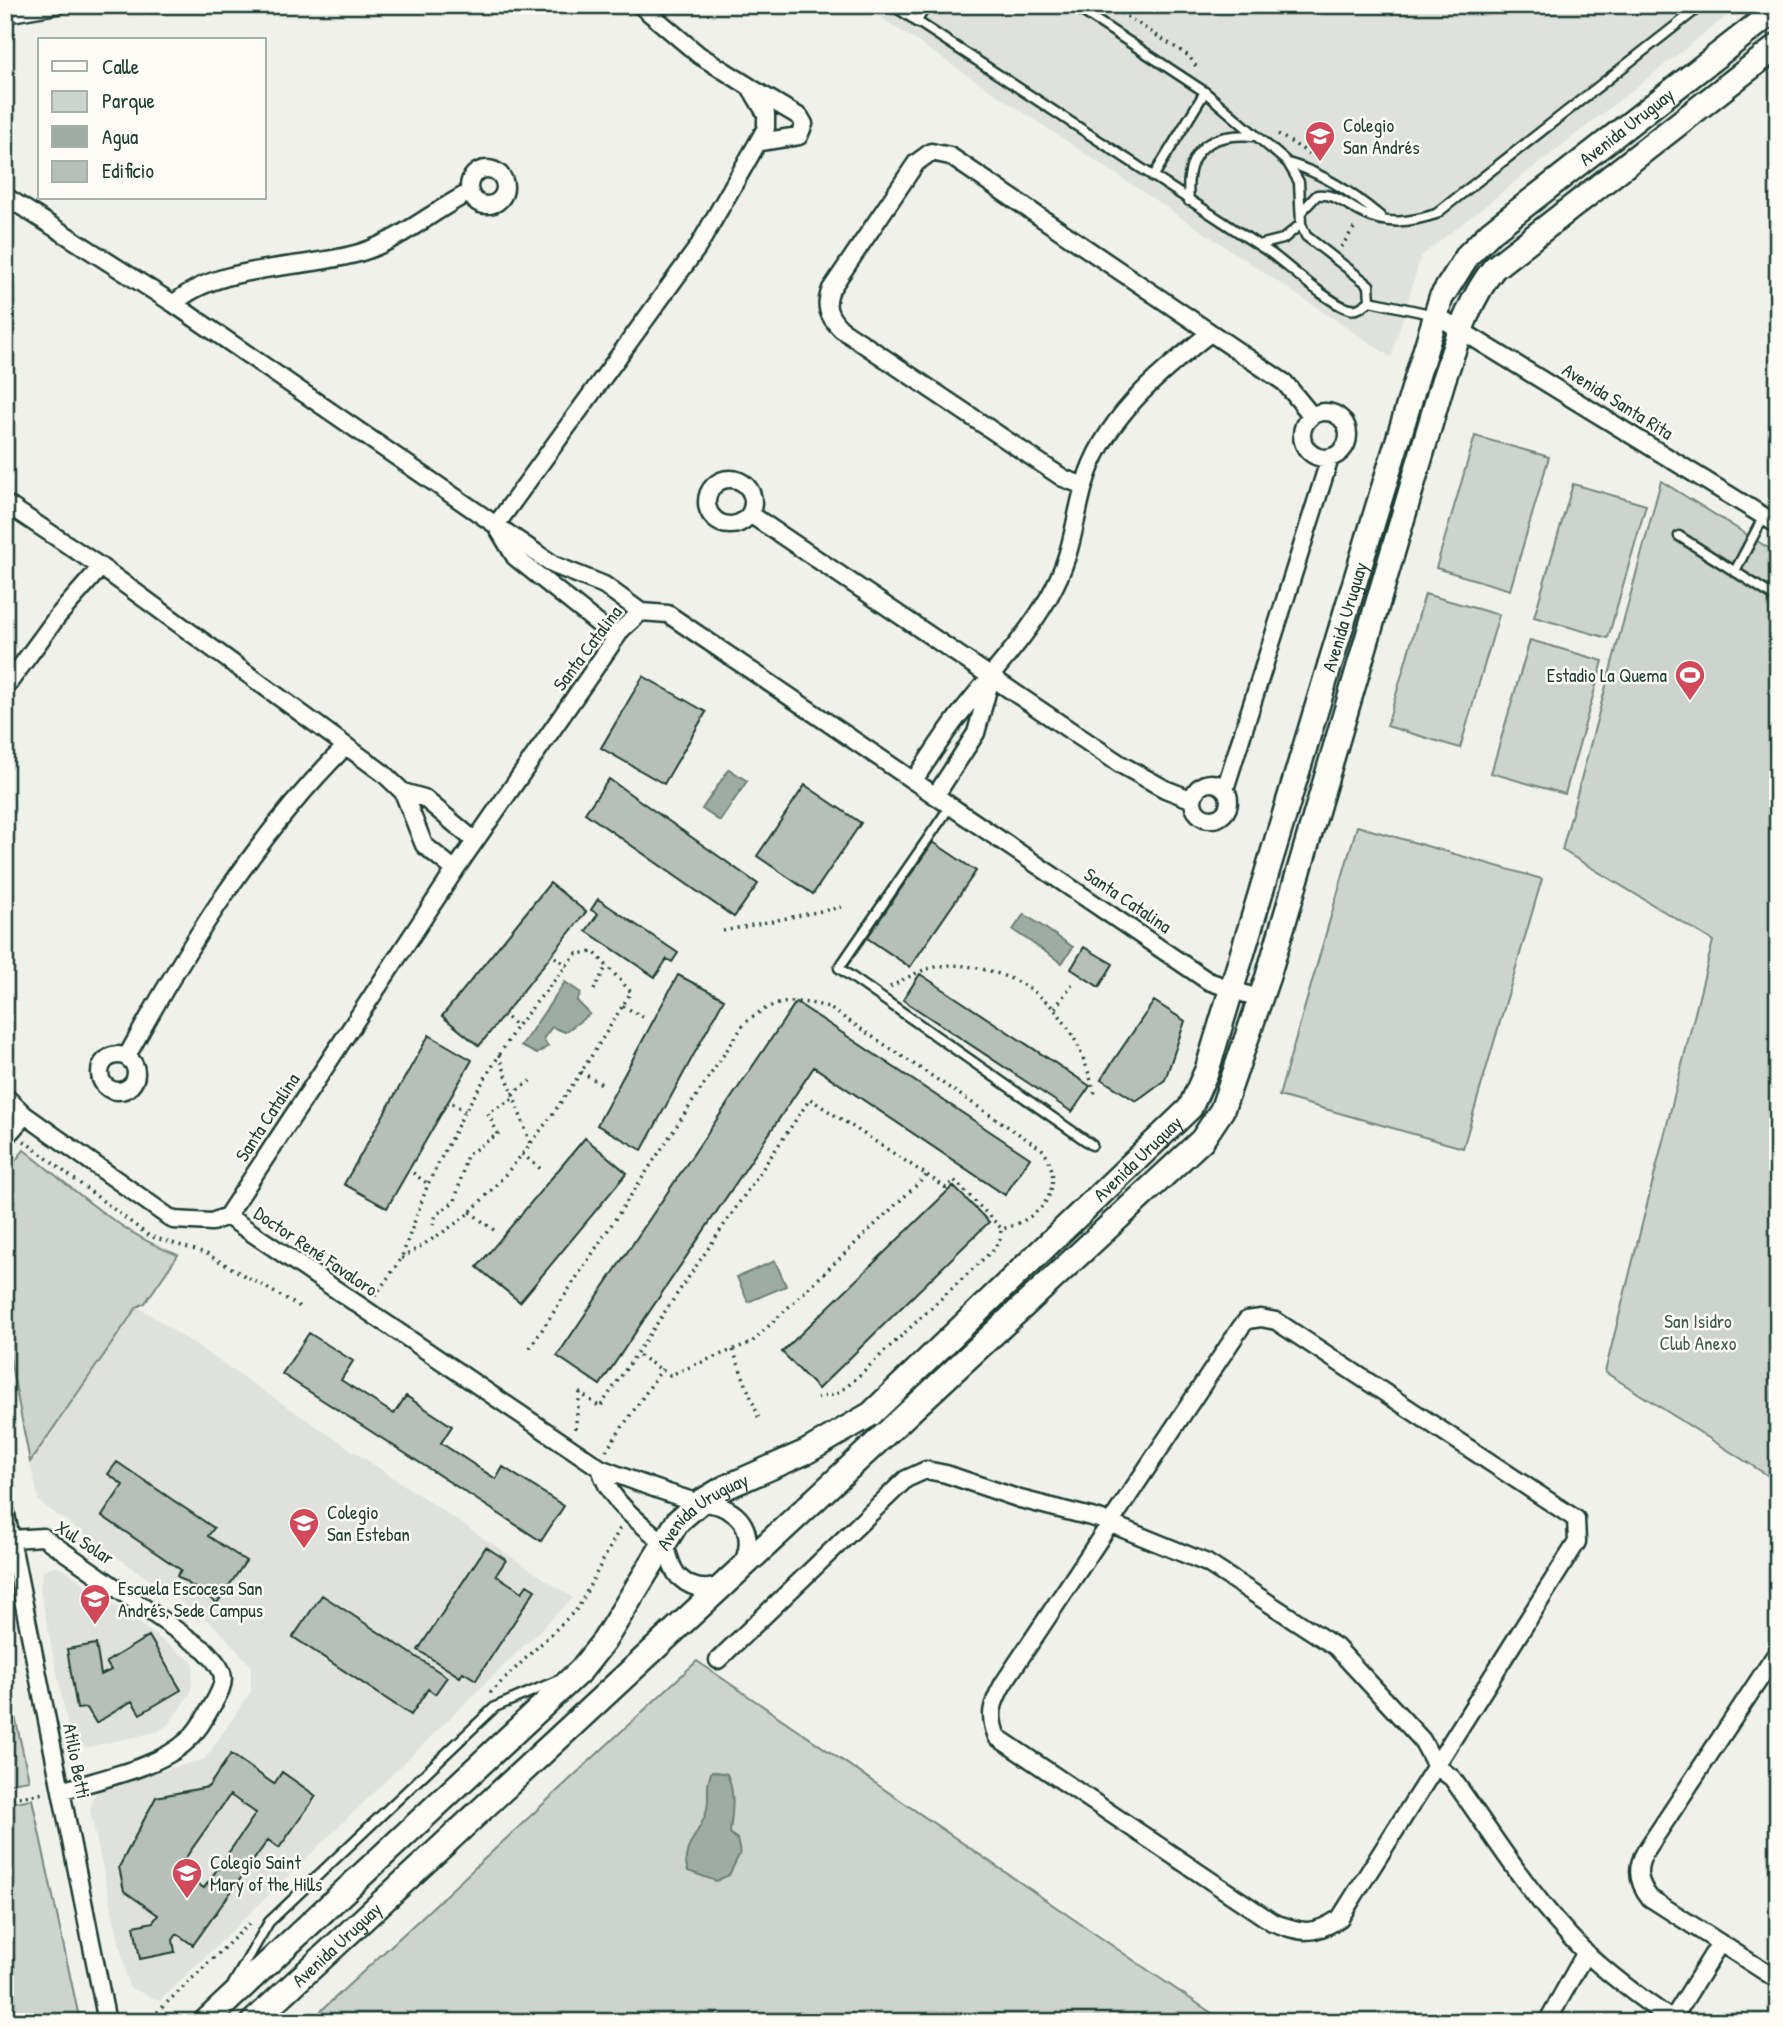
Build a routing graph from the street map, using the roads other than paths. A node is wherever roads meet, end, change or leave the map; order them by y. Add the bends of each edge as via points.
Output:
1 (57, 5) edge
2 (640, 5) edge
3 (892, 5) edge
4 (927, 5) edge
5 (1073, 5) edge
6 (1702, 5) edge
7 (902, 8) edge
8 (1778, 8) edge
9 (5, 14) edge
10 (916, 22) junction
11 (1778, 46) edge
12 (750, 87) junction
13 (1205, 92) junction
14 (1254, 136) junction
15 (760, 142) junction
16 (1288, 163) junction
17 (1153, 177) junction
18 (470, 192) dead end
19 (5, 195) edge
20 (1189, 201) junction
21 (1301, 212) junction
22 (1382, 218) junction
23 (1301, 225) junction
24 (1259, 246) junction
25 (1370, 301) junction
26 (174, 304) junction
27 (1436, 315) junction
28 (1461, 328) junction
29 (1210, 333) junction
30 (1312, 416) junction
31 (1330, 458) junction
32 (1084, 486) junction
33 (5, 503) edge
34 (750, 514) dead end
35 (1771, 521) edge
36 (496, 525) junction
37 (1679, 536) dead end
38 (101, 567) junction
39 (1734, 571) junction
40 (1778, 599) edge
41 (641, 612) junction
42 (616, 638) junction
43 (992, 677) junction
44 (5, 688) edge
45 (346, 746) junction
46 (914, 780) junction
47 (1225, 789) junction
48 (402, 792) junction
49 (936, 795) junction
50 (1193, 800) junction
51 (951, 806) junction
52 (475, 841) junction
53 (455, 870) junction
54 (1232, 989) junction
55 (1261, 999) junction
56 (127, 1056) dead end
57 (5, 1096) edge
58 (25, 1115) junction
59 (5, 1138) edge
60 (1092, 1145) dead end
61 (227, 1216) junction
62 (598, 1467) junction
63 (699, 1503) junction
64 (5, 1509) edge
65 (1110, 1524) junction
66 (11, 1539) junction
67 (664, 1543) junction
68 (734, 1577) junction
69 (1778, 1651) edge
70 (718, 1660) dead end
71 (581, 1670) junction
72 (1436, 1766) junction
73 (61, 1791) junction
74 (1720, 1943) junction
75 (1586, 1952) junction
76 (1778, 1980) edge
77 (212, 2015) edge
78 (1673, 2021) edge
79 (107, 2022) edge
80 (253, 2022) edge
81 (1547, 2022) edge

1 - 9 street
2 - 12 street via 699,55
3 - 7 lane
4 - 10 lane
5 - 13 lane
6 - 22 lane via 1436,214 1402,224
7 - 10 lane
8 - 27 main road, Avenida Uruguay via 1491,232 1455,273
10 - 17 lane
11 - 28 main road, Avenida Uruguay via 1494,268
12 - 15 street via 766,114
12 - 15 street via 793,112 804,124 799,136
13 - 14 lane
13 - 17 lane
14 - 16 lane
14 - 20 lane via 1217,139 1195,155 1188,169
15 - 36 street via 698,247
16 - 21 lane via 1299,182
16 - 22 lane via 1315,171
17 - 20 lane
18 - 26 street via 364,251 212,281 187,291
19 - 26 street
20 - 24 lane
21 - 22 lane via 1317,195 1328,194 1363,214
21 - 23 lane
23 - 24 lane via 1283,239
23 - 25 lane via 1316,246 1368,285
24 - 25 lane via 1350,309
25 - 27 lane
26 - 36 street
27 - 28 street, Avenida Santa Rita
27 - 54 main road, Avenida Uruguay
28 - 35 street, Avenida Santa Rita
28 - 55 main road, Avenida Uruguay
29 - 30 street via 1285,383
29 - 32 street via 1135,398 1107,438
29 - 32 street via 950,156 931,152 916,163 831,289 827,299 830,318 1045,466
30 - 31 street via 1302,428 1303,444 1314,456
30 - 31 street via 1326,412 1345,423 1347,445
31 - 47 street
32 - 43 street via 1065,566 1026,633
33 - 38 street
34 - 43 street
35 - 39 lane
36 - 41 street via 554,565 604,585
36 - 42 street via 515,557
37 - 39 lane
38 - 44 street
38 - 45 street
39 - 40 lane
41 - 42 street, Santa Catalina
41 - 46 street, Santa Catalina via 668,614
42 - 52 street, Santa Catalina
43 - 46 street
43 - 49 street via 976,733
43 - 50 street via 1120,764
45 - 48 street
45 - 56 street via 297,800 205,925
46 - 49 street, Santa Catalina
47 - 50 street via 1208,783 1197,789
47 - 50 street via 1229,806 1217,818 1200,816
48 - 52 street via 424,798
48 - 53 street via 424,845
49 - 51 street, Santa Catalina
51 - 54 street, Santa Catalina via 1208,981
51 - 60 lane via 839,968
52 - 53 street, Santa Catalina
53 - 61 street, Santa Catalina
54 - 55 street, Santa Catalina
54 - 63 main road, Avenida Uruguay via 1200,1090 1166,1135 872,1415
55 - 68 main road, Avenida Uruguay via 1222,1110 1202,1140
57 - 58 street, Doctor René Favaloro
58 - 59 street
58 - 61 street, Doctor René Favaloro via 173,1220 212,1223
61 - 62 street, Doctor René Favaloro
62 - 63 street, Doctor René Favaloro
62 - 67 street via 616,1503
63 - 67 main road, Avenida Uruguay via 678,1521
63 - 68 street via 722,1507 739,1519 748,1538 746,1559
64 - 66 street, Atilio Betti
65 - 70 street via 946,1474 919,1472 906,1479
65 - 72 street via 1207,1563 1336,1647 1422,1740
65 - 72 street via 990,1706 997,1737 1272,1922 1300,1932 1321,1930 1340,1917
65 - 72 street via 1241,1328 1247,1320 1261,1318 1276,1321 1559,1505 1576,1519 1577,1542
66 - 73 street, Atilio Betti
66 - 73 street, Xul Solar via 43,1537 205,1650 223,1672 224,1686 206,1716 176,1750
67 - 68 street via 668,1563 680,1578 698,1586 717,1586
67 - 71 main road, Avenida Uruguay
68 - 80 main road, Avenida Uruguay
69 - 74 street via 1639,1862 1642,1887 1650,1898
71 - 77 main road, Avenida Uruguay
71 - 77 lane via 495,1707 269,1922
72 - 75 street via 1452,1778
73 - 79 street, Atilio Betti
74 - 76 street
74 - 78 street
75 - 78 street
75 - 81 street

